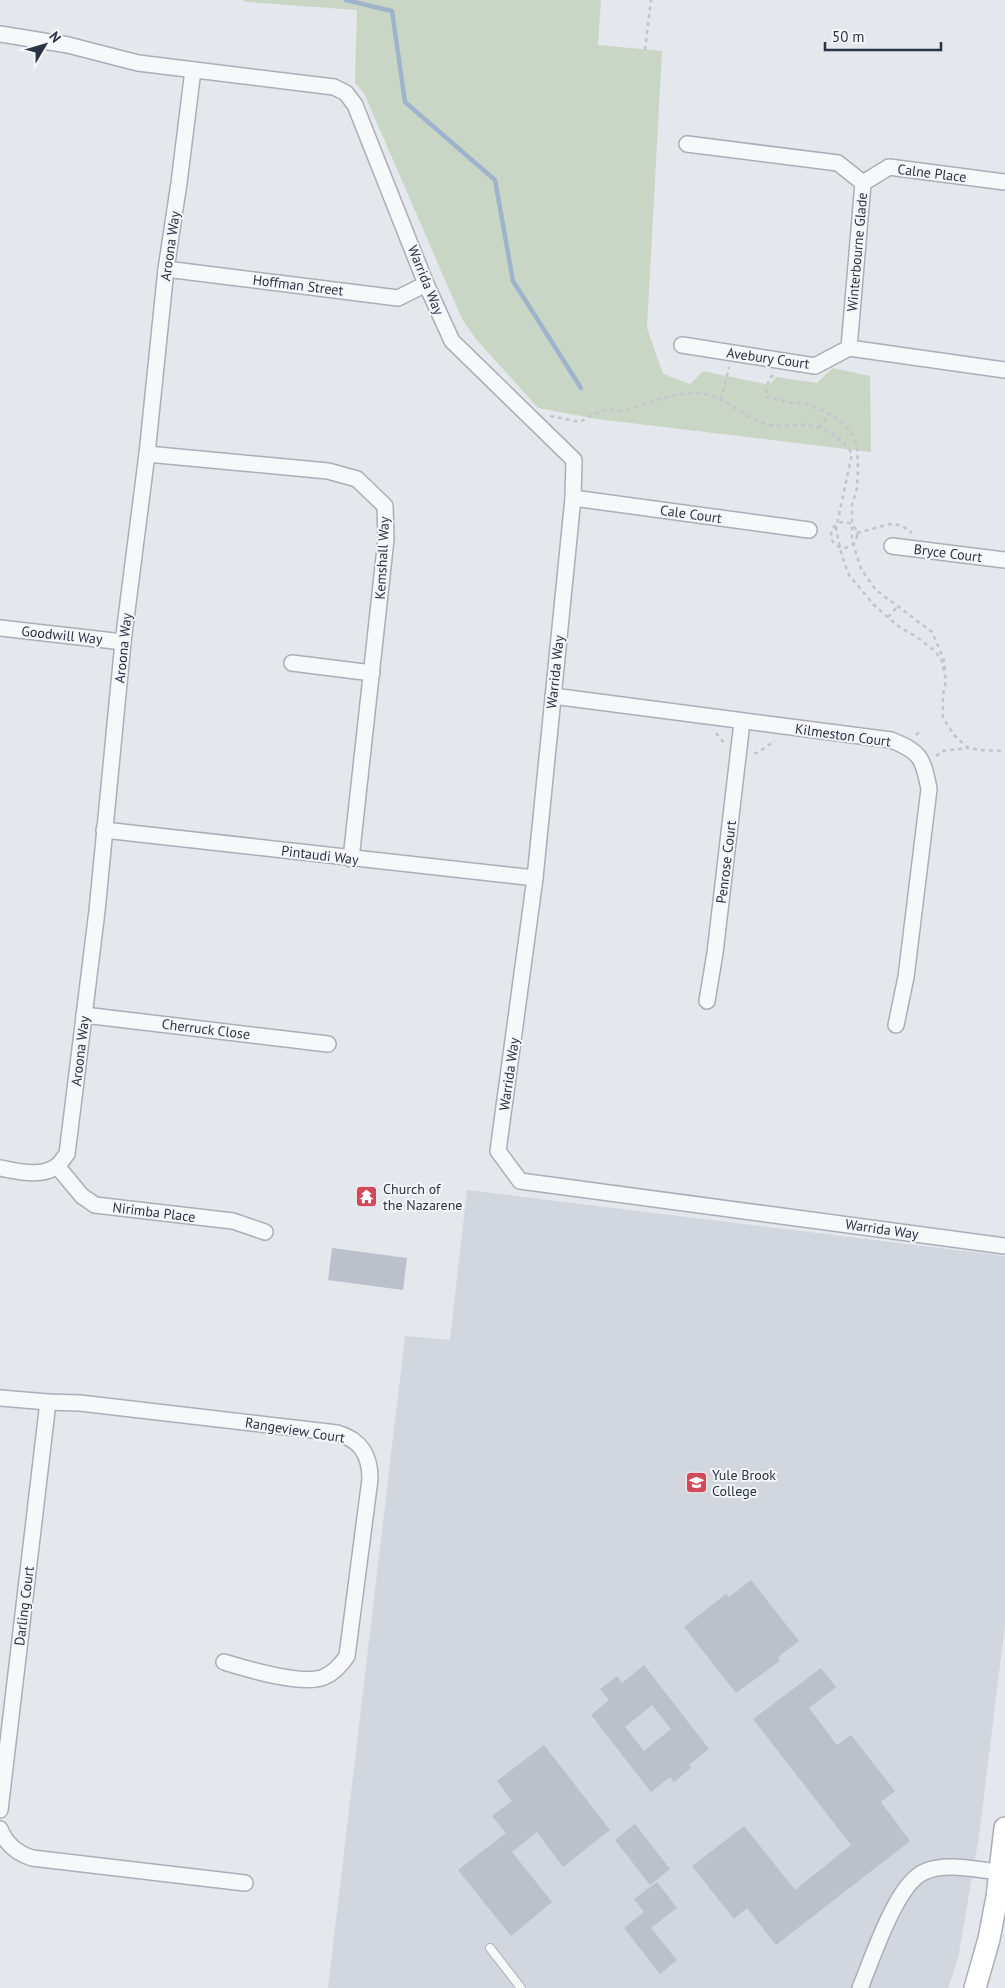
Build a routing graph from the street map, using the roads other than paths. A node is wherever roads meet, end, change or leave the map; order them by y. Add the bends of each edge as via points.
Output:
1 (0, 34) edge
2 (193, 70) junction
3 (687, 144) dead end
4 (1005, 182) edge
5 (863, 183) junction
6 (166, 269) junction
7 (426, 284) junction
8 (682, 345) dead end
9 (849, 348) junction
10 (1005, 370) edge
11 (147, 454) junction
12 (573, 498) junction
13 (809, 530) dead end
14 (892, 546) dead end
15 (1005, 560) edge
16 (0, 628) edge
17 (123, 642) junction
18 (292, 664) dead end
19 (372, 673) junction
20 (553, 696) junction
21 (742, 722) junction
22 (104, 830) junction
23 (351, 859) junction
24 (535, 878) junction
25 (707, 1001) dead end
26 (84, 1015) junction
27 (896, 1025) dead end
28 (328, 1044) dead end
29 (57, 1166) junction
30 (0, 1168) edge
31 (265, 1232) dead end
32 (1004, 1245) edge
33 (0, 1398) edge
34 (48, 1402) junction
35 (224, 1662) dead end
36 (0, 1810) edge
37 (1005, 1828) edge
38 (0, 1829) edge
39 (5, 1849) edge
40 (1000, 1872) junction
41 (245, 1883) dead end
42 (490, 1948) dead end
43 (521, 1988) edge
44 (860, 1988) edge
45 (975, 1988) edge

1 - 2 street, Warrida Way via 68,45 138,63
2 - 6 street, Aroona Way
2 - 7 street, Warrida Way via 334,87 346,93 355,105
3 - 5 street, Winterbourne Glade via 838,163
4 - 5 street, Calne Place via 889,168
5 - 9 street, Winterbourne Glade
6 - 7 street, Hoffman Street via 398,298
6 - 11 street, Aroona Way
7 - 12 street, Warrida Way via 452,341 574,460
8 - 9 street, Avebury Court via 815,366
9 - 10 street
11 - 17 street, Aroona Way
11 - 19 street, Kemshall Way via 328,470 357,479 385,506 386,539
12 - 13 street, Cale Court
12 - 20 street, Warrida Way
14 - 15 street, Bryce Court
16 - 17 street, Goodwill Way
17 - 22 street, Aroona Way
18 - 19 street
19 - 23 street, Kemshall Way
20 - 21 street, Kilmeston Court
20 - 24 street, Warrida Way
21 - 25 street, Penrose Court via 716,952
21 - 27 street, Kilmeston Court via 891,740 914,751 924,765 928,789 906,977
22 - 23 street, Pintaudi Way
22 - 26 street, Aroona Way
23 - 24 street, Pintaudi Way
24 - 32 street, Warrida Way via 498,1151 520,1181
26 - 28 street, Cherruck Close
26 - 29 street, Aroona Way via 67,1154
29 - 30 street via 34,1173
29 - 31 street, Nirimba Place via 82,1196 95,1205 233,1221
33 - 34 street, Rangeview Court
34 - 35 street, Rangeview Court via 80,1403 337,1434 352,1439 363,1450 370,1479 347,1656 333,1672 312,1680 265,1674
34 - 36 street, Darling Court
37 - 40 main road
38 - 39 street
39 - 41 street via 32,1858
40 - 44 street via 942,1868 923,1872 910,1882 891,1913
40 - 45 main road via 989,1939
42 - 43 lane

